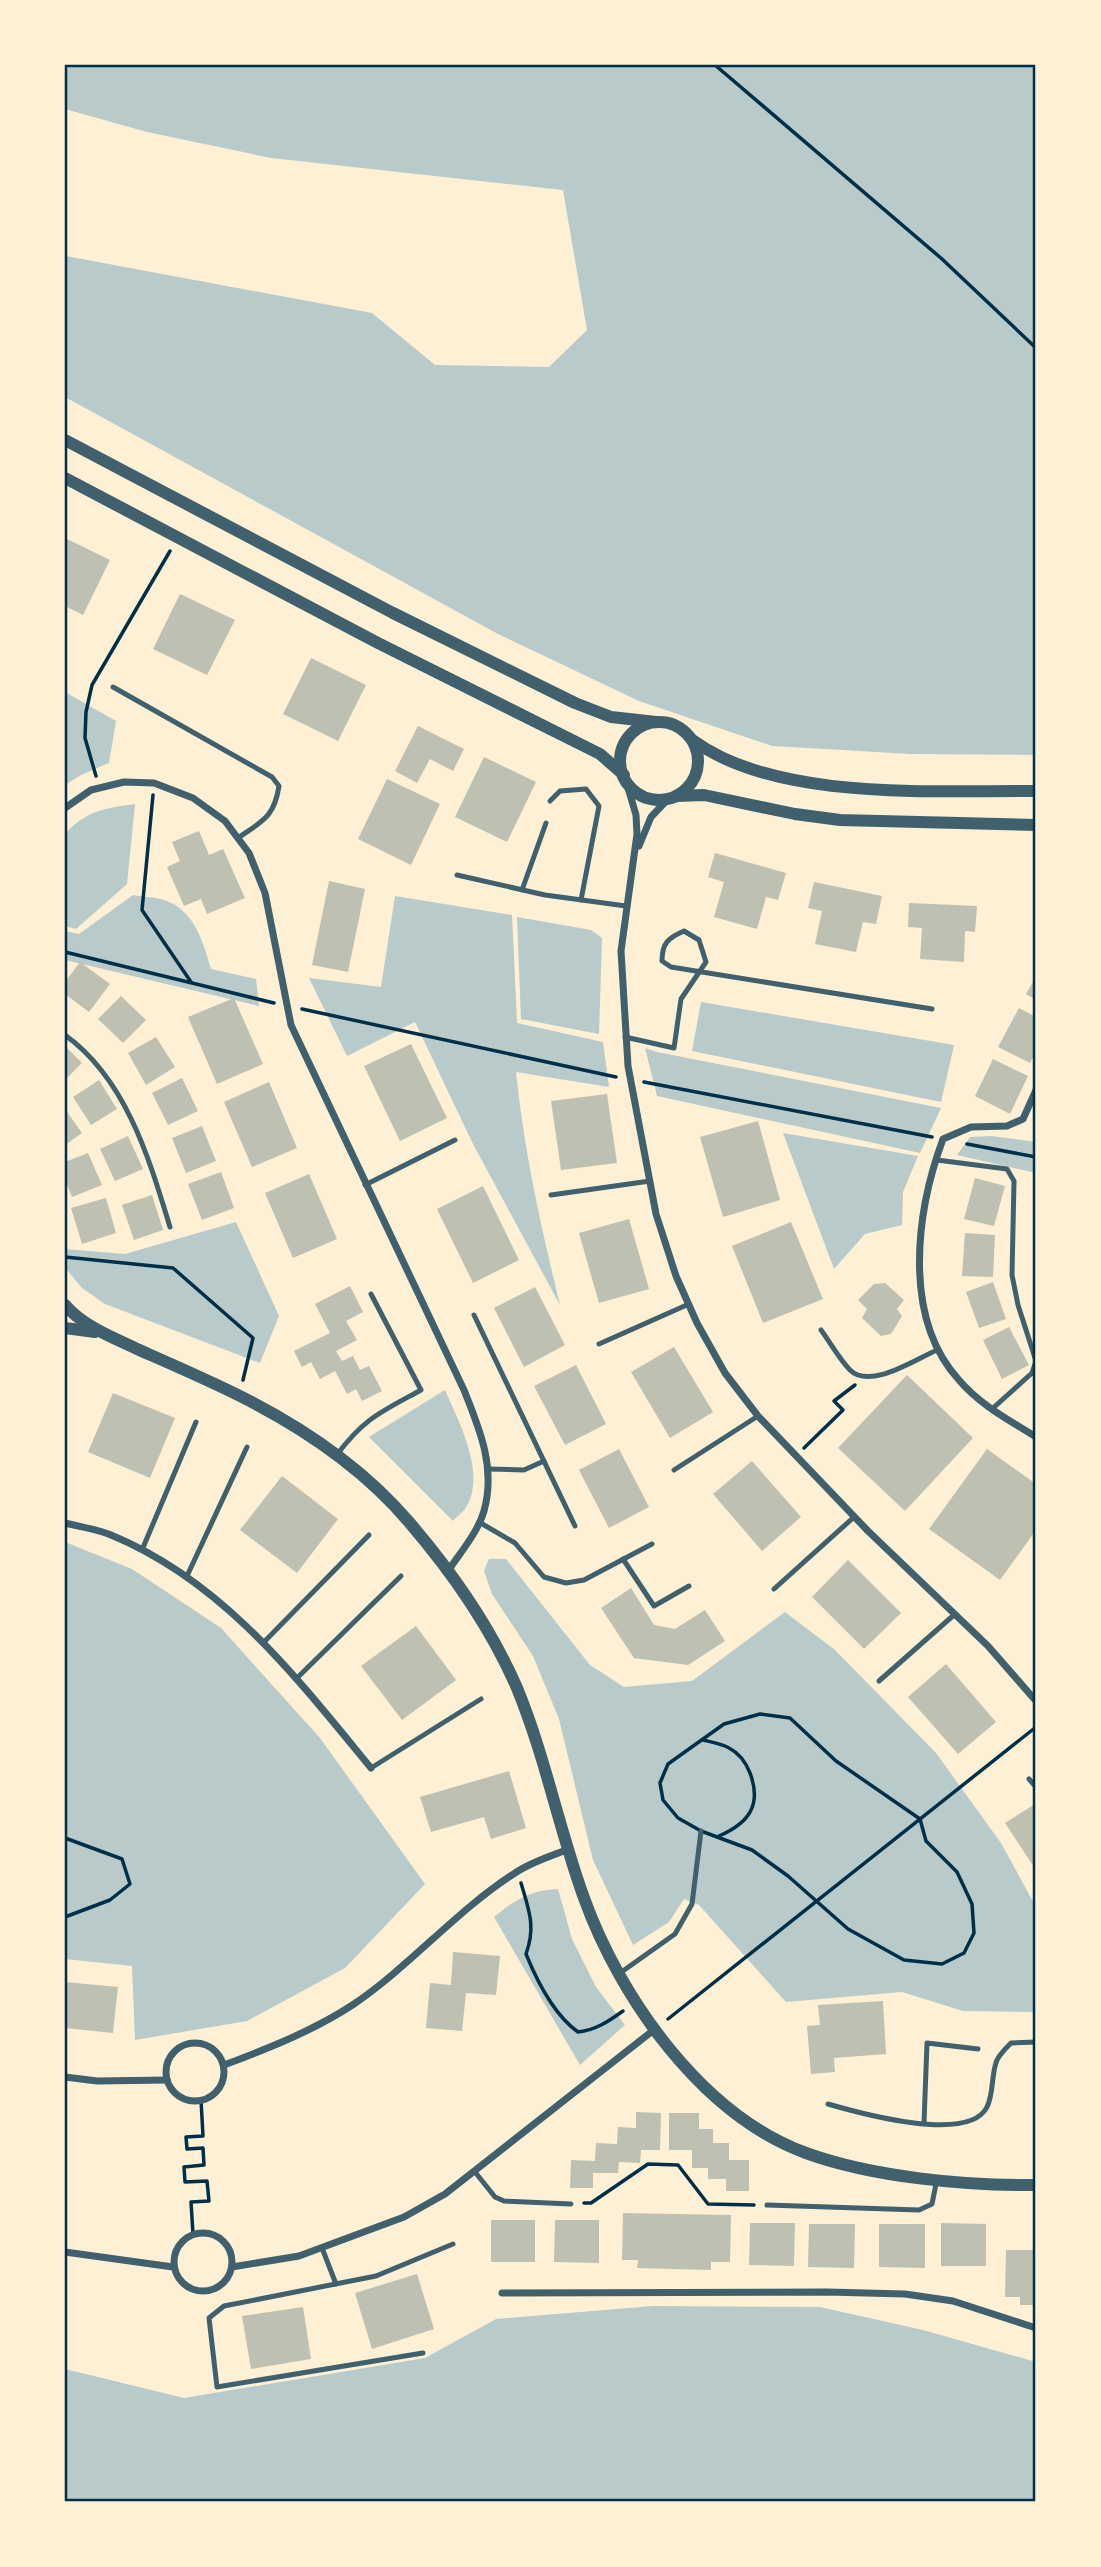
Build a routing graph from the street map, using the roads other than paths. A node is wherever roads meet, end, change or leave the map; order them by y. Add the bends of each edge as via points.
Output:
1 (65, 440) edge
2 (65, 478) edge
3 (113, 688) dead end
4 (656, 722) junction
5 (694, 741) junction
6 (625, 778) junction
7 (1036, 791) edge
8 (673, 797) junction
9 (550, 802) dead end
10 (65, 808) edge
11 (546, 823) dead end
12 (1036, 825) edge
13 (238, 838) junction
14 (635, 860) junction
15 (457, 875) dead end
16 (522, 890) junction
17 (581, 900) junction
18 (626, 906) junction
19 (932, 1009) dead end
20 (65, 1035) edge
21 (625, 1037) junction
22 (1036, 1090) edge
23 (455, 1140) dead end
24 (937, 1160) junction
25 (650, 1181) junction
26 (365, 1185) junction
27 (551, 1195) dead end
28 (170, 1227) dead end
29 (370, 1294) dead end
30 (689, 1304) junction
31 (65, 1305) edge
32 (474, 1315) dead end
33 (65, 1328) edge
34 (821, 1330) dead end
35 (112, 1337) junction
36 (598, 1344) dead end
37 (937, 1350) junction
38 (992, 1409) junction
39 (758, 1416) junction
40 (196, 1422) dead end
41 (1036, 1437) edge
42 (247, 1447) dead end
43 (336, 1456) junction
44 (544, 1461) junction
45 (488, 1469) junction
46 (674, 1470) dead end
47 (854, 1517) junction
48 (479, 1522) junction
49 (65, 1523) edge
50 (575, 1526) dead end
51 (369, 1535) dead end
52 (652, 1544) dead end
53 (142, 1550) junction
54 (623, 1559) junction
55 (448, 1572) junction
56 (187, 1576) junction
57 (401, 1576) dead end
58 (689, 1587) dead end
59 (774, 1589) dead end
60 (955, 1614) junction
61 (263, 1643) junction
62 (297, 1678) junction
63 (879, 1681) dead end
64 (481, 1699) dead end
65 (1036, 1701) edge
66 (371, 1768) joint
67 (1029, 1779) dead end
68 (1036, 1787) edge
69 (701, 1831) road end
70 (569, 1849) junction
71 (618, 1974) junction
72 (655, 2029) junction
73 (1036, 2042) edge
74 (978, 2049) dead end
75 (224, 2065) junction
76 (65, 2077) edge
77 (167, 2080) junction
78 (828, 2104) dead end
79 (924, 2123) junction
80 (475, 2172) junction
81 (937, 2179) junction
82 (1036, 2185) edge
83 (571, 2204) road end
84 (767, 2205) road end
85 (453, 2244) dead end
86 (322, 2248) junction
87 (65, 2252) edge
88 (173, 2267) junction
89 (232, 2267) junction
90 (336, 2284) junction
91 (502, 2293) dead end
92 (1036, 2328) edge
93 (423, 2353) dead end

1 - 4 street via 564,697 611,717
2 - 6 street via 600,754
3 - 13 lane via 272,777 279,786 276,804 268,817
4 - 5 street via 670,723
4 - 6 street via 643,725 624,744
5 - 7 street via 724,760 755,771 812,782 878,789
5 - 8 street via 698,768 688,788
6 - 8 street via 635,791 650,799
6 - 14 street via 636,815
8 - 12 street via 704,794 840,820
8 - 14 street via 651,817
9 - 17 lane via 560,791 586,789 599,806
10 - 13 street via 91,790 124,782 154,783 194,798 225,821
11 - 16 lane
13 - 26 street via 265,893 291,1025
14 - 18 street
15 - 16 lane
16 - 17 lane
17 - 18 lane
18 - 21 street via 621,951
19 - 21 lane via 718,975 671,967 662,961 662,949 668,938 684,931 699,940 706,962 681,999 674,1048
20 - 28 lane via 82,1047 111,1083 129,1115
21 - 25 street
22 - 24 street via 1023,1119 1007,1126 971,1127 943,1139
23 - 26 lane
24 - 37 street via 921,1232 920,1275
24 - 38 lane via 1007,1169 1014,1181 1012,1275 1036,1361 1032,1373
25 - 27 lane
25 - 30 street via 660,1226
26 - 45 street via 464,1391 482,1433
29 - 43 lane via 421,1390 369,1418
30 - 36 lane
30 - 39 street via 725,1373
31 - 35 street
32 - 44 lane
33 - 35 street
34 - 37 lane via 851,1372 864,1377 877,1377
35 - 43 street via 240,1396
37 - 38 street via 957,1379
38 - 41 street
39 - 46 lane
39 - 47 street
40 - 53 lane
42 - 56 lane
43 - 55 street via 383,1493
44 - 45 lane via 524,1470
44 - 50 lane
45 - 48 street
47 - 59 lane
47 - 60 street
48 - 54 lane via 515,1543 544,1577 566,1583 584,1580
48 - 55 street
49 - 53 street via 110,1534
51 - 61 lane
52 - 54 lane
53 - 56 street
54 - 58 lane via 653,1606
55 - 70 street via 480,1618 517,1689
56 - 61 street
57 - 62 lane
60 - 63 lane
60 - 65 street
61 - 62 street
62 - 66 street
64 - 66 lane
67 - 68 lane
69 - 71 lane via 692,1904 675,1934
70 - 71 street via 583,1896
70 - 75 street via 517,1871 353,2004 284,2042
71 - 72 street
72 - 80 street
72 - 81 street via 696,2078 729,2108 767,2133 803,2152 851,2166
73 - 79 lane via 1011,2043 997,2059 988,2105 981,2117 964,2123
74 - 79 lane via 926,2043
75 - 77 street via 220,2087 201,2100 179,2096
75 - 77 street via 213,2049 186,2044 171,2056
76 - 77 street
78 - 79 lane via 876,2118
80 - 83 lane via 495,2197 504,2201
80 - 86 street via 404,2217
81 - 82 street
81 - 84 lane via 932,2204 919,2210
85 - 90 lane via 376,2276
86 - 89 street
86 - 90 lane
87 - 88 street
88 - 89 street via 184,2285 205,2292 223,2284
88 - 89 street via 177,2247 203,2232 229,2247
90 - 93 lane via 224,2306 209,2318 218,2387
91 - 92 street via 905,2294 953,2301

